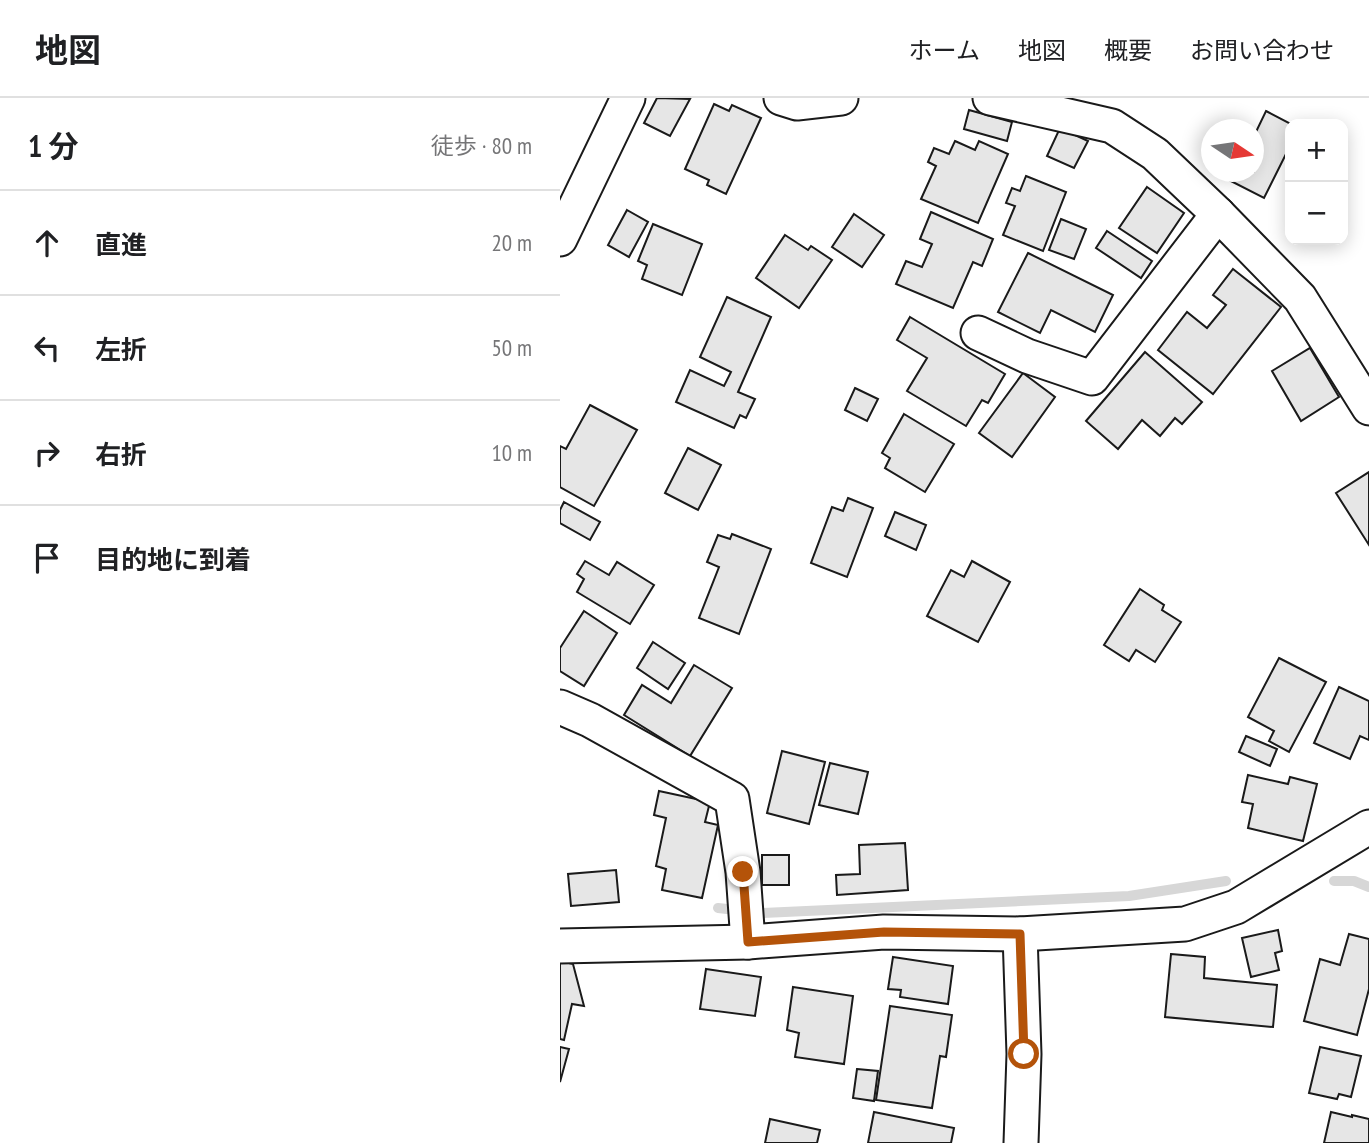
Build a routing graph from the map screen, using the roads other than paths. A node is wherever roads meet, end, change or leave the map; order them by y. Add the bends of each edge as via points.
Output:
1 (781, 98) edge
2 (841, 98) edge
3 (990, 98) edge
4 (619, 102) edge
5 (1218, 214) junction
6 (560, 239) edge
7 (978, 332) dead end
8 (1369, 408) edge
9 (560, 706) edge
10 (1366, 834) edge
11 (748, 933) junction
12 (1020, 934) junction
13 (560, 946) edge
14 (1021, 1143) edge

1 - 2 street via 797,103
3 - 5 street via 1112,126 1155,154
4 - 6 street
5 - 7 street via 1092,378 1027,356
5 - 8 street via 1300,298
9 - 11 street via 732,799
10 - 12 street via 1236,907 1185,923
11 - 12 street
11 - 13 street
12 - 14 street

